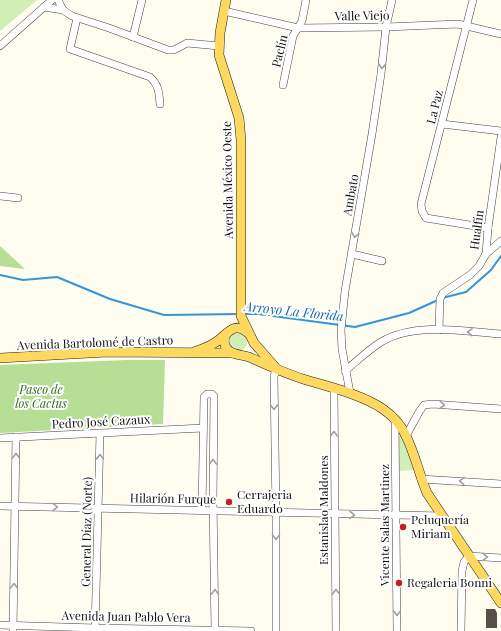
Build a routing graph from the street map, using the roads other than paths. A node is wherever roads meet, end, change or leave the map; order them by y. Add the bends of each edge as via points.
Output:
1 (52, 0) edge
2 (58, 0) edge
3 (142, 0) edge
4 (226, 0) edge
5 (306, 0) edge
6 (392, 0) edge
7 (473, 0) edge
8 (44, 7) junction
9 (63, 10) junction
10 (224, 11) junction
11 (77, 18) junction
12 (466, 25) junction
13 (386, 27) junction
14 (298, 28) junction
15 (501, 34) edge
16 (133, 37) junction
17 (0, 46) edge
18 (219, 46) junction
19 (283, 85) dead end
20 (160, 104) dead end
21 (442, 124) junction
22 (501, 131) edge
23 (501, 137) edge
24 (0, 196) edge
25 (18, 198) dead end
26 (488, 228) junction
27 (501, 241) edge
28 (352, 254) junction
29 (486, 254) junction
30 (382, 261) dead end
31 (241, 311) junction
32 (439, 330) junction
33 (227, 333) junction
34 (501, 334) edge
35 (249, 335) junction
36 (190, 352) junction
37 (236, 354) junction
38 (0, 358) edge
39 (276, 368) junction
40 (346, 371) junction
41 (334, 388) junction
42 (350, 393) junction
43 (501, 409) edge
44 (395, 420) junction
45 (203, 428) junction
46 (100, 433) junction
47 (406, 436) junction
48 (0, 438) edge
49 (16, 438) junction
50 (421, 479) junction
51 (501, 484) edge
52 (0, 506) edge
53 (16, 507) junction
54 (98, 508) junction
55 (202, 510) junction
56 (213, 510) junction
57 (276, 513) junction
58 (335, 514) junction
59 (396, 516) junction
60 (442, 516) junction
61 (469, 556) junction
62 (501, 558) edge
63 (501, 603) edge
64 (0, 625) edge
65 (13, 628) edge
66 (96, 630) edge
67 (215, 631) edge
68 (251, 631) edge
69 (276, 631) edge
70 (336, 631) edge
71 (397, 631) edge
72 (462, 631) edge

1 - 8 street
2 - 9 street
3 - 16 street
4 - 10 main road, Avenida México Oeste
5 - 14 street, Paclín
6 - 13 street, Ambato
7 - 12 street, La Paz
8 - 9 street
8 - 17 street
9 - 11 street
10 - 14 street, Valle Viejo
10 - 18 main road, Avenida México Oeste
11 - 16 street
11 - 20 street via 70,49 150,77 158,88
12 - 13 street, Valle Viejo
12 - 15 street, Valle Viejo
12 - 21 street, La Paz
13 - 14 street, Valle Viejo
13 -> 28 street, Ambato via 381,74
14 - 19 street, Paclín
16 - 18 street via 168,50 174,50 187,43
18 - 31 main road, Avenida México Oeste via 220,62 239,118 241,140
21 - 22 street
21 - 26 street, La Paz via 421,204 422,211 426,218
23 - 26 street, Hualfín
24 - 25 street
26 - 29 street, Hualfín
27 - 29 street
28 - 30 street
28 - 40 street, Ambato via 341,330
29 - 32 street, Hualfín via 470,276 443,293 440,299
31 - 33 main road
31 - 35 main road, Avenida México Oeste
34 -> 32 street
32 - 40 street via 410,332 382,341
33 - 35 main road via 239,328
33 - 36 main road, Avenida Bartolomé de Castro via 211,345
33 - 37 main road via 224,338 225,346
35 - 37 main road via 249,348
35 - 39 main road, Avenida Bartolomé de Castro
36 - 37 main road, Avenida Bartolomé de Castro
36 - 38 main road, Avenida Bartolomé de Castro via 107,352
37 - 39 main road, Avenida Bartolomé de Castro
39 - 41 main road, Avenida Bartolomé de Castro
39 -> 57 street
40 - 42 street, Ambato
41 - 42 main road, Avenida Bartolomé de Castro
58 -> 41 street, Estanislao Maldones
42 - 44 main road, Avenida Bartolomé de Castro via 377,405
47 -> 43 street via 424,405
44 - 47 main road, Avenida Bartolomé de Castro
44 - 59 street, Vicente Salas Martinez
45 - 46 street, Pedro José Cazaux
45 - 55 street
56 -> 45 street via 212,394 204,397
46 - 49 street, Pedro José Cazaux
54 -> 46 street, General Díaz (Norte)
47 - 50 main road, Avenida Bartolomé de Castro
48 - 49 street, Pedro José Cazaux
53 -> 49 street
51 -> 50 street
50 - 60 main road, Avenida Bartolomé de Castro
52 - 53 street, Hilarión Furque
53 -> 54 street, Hilarión Furque
65 -> 53 street
54 - 55 street, Hilarión Furque
54 - 66 street, General Díaz (Norte)
55 - 56 street, Hilarión Furque
56 - 57 street, Hilarión Furque
67 -> 56 street
57 - 58 street, Hilarión Furque
57 -> 69 street
58 -> 59 street, Hilarión Furque
70 -> 58 street, Estanislao Maldones
59 - 60 street, Hilarión Furque
59 -> 71 street, Vicente Salas Martinez
60 - 61 main road, Avenida Bartolomé de Castro
61 -> 62 street
61 - 63 main road, Avenida Bartolomé de Castro
61 - 72 street via 462,571
64 - 65 street, Avenida Juan Pablo Vera
65 - 66 street, Avenida Juan Pablo Vera
66 - 67 street, Avenida Juan Pablo Vera
67 - 68 street, Avenida Juan Pablo Vera

